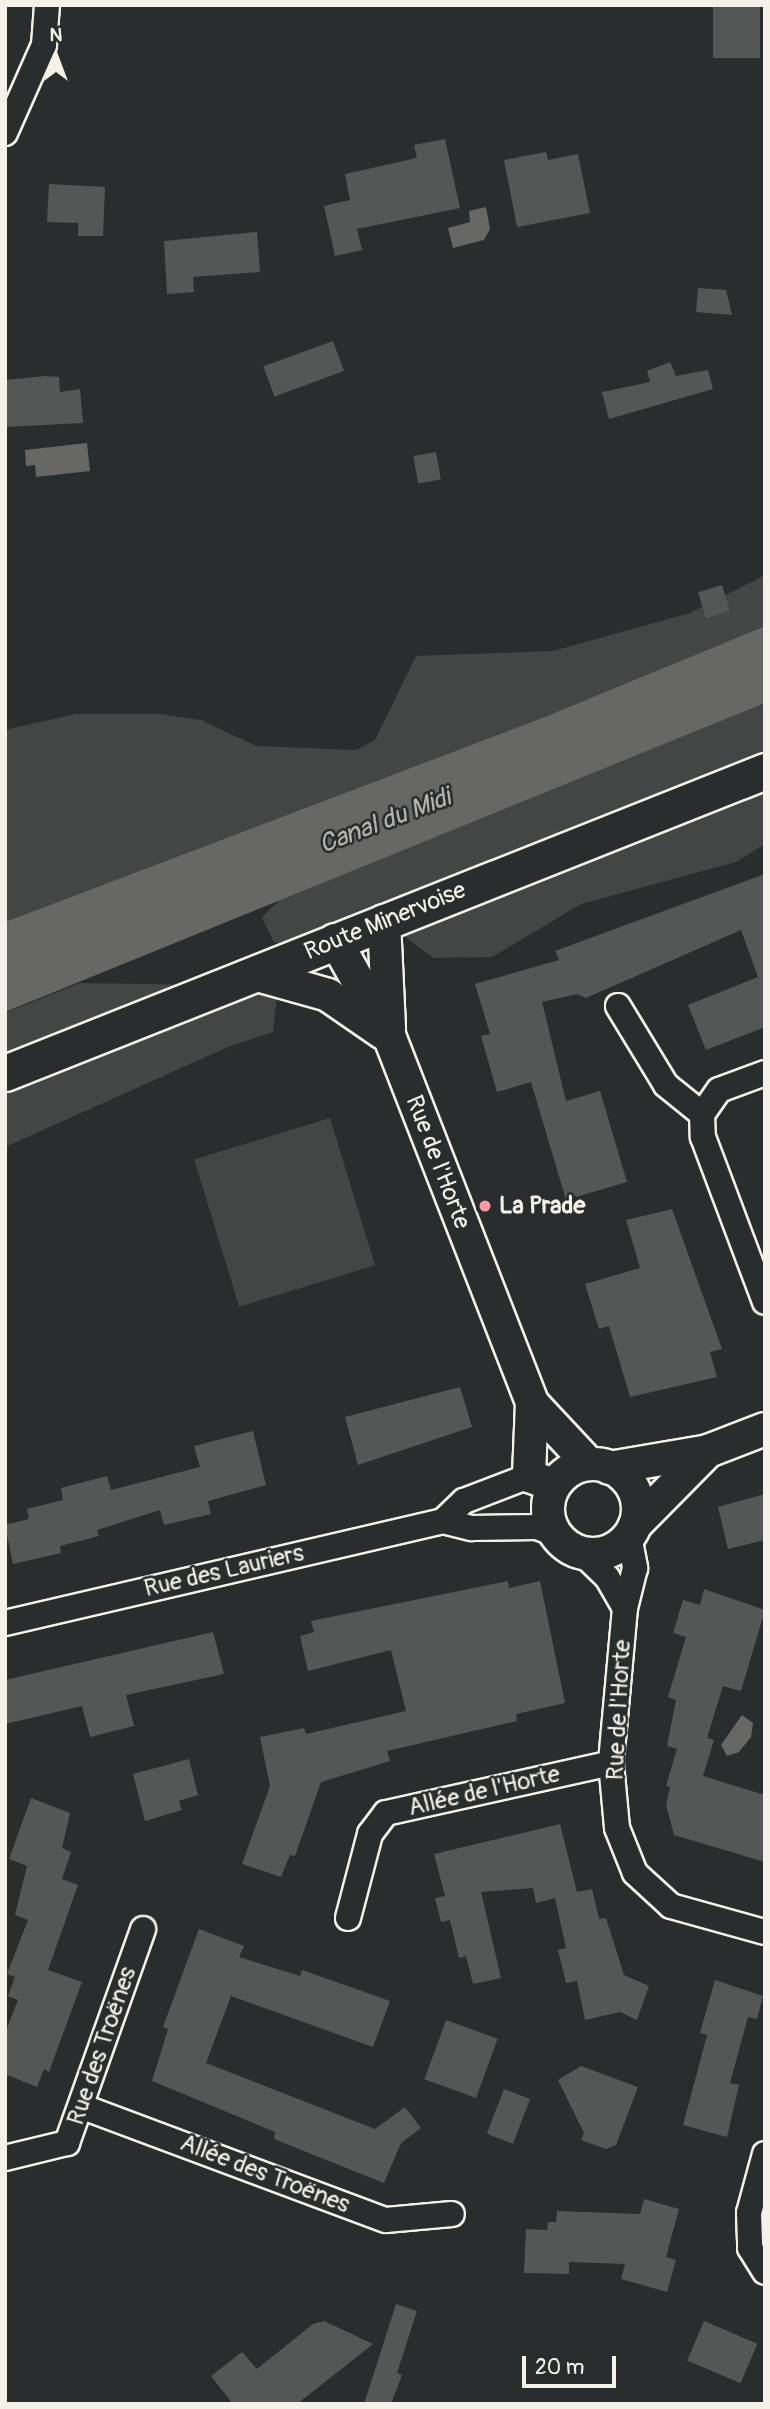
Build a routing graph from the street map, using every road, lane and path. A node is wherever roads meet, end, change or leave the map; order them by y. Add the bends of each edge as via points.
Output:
1 (47, 5) edge
2 (5, 133) edge
3 (765, 771) edge
4 (384, 921) junction
5 (335, 940) junction
6 (254, 974) junction
7 (618, 1006) dead end
8 (390, 1038) junction
9 (5, 1073) edge
10 (765, 1073) edge
11 (702, 1114) junction
12 (765, 1302) edge
13 (532, 1403) junction
14 (765, 1429) edge
15 (708, 1451) junction
16 (599, 1466) junction
17 (542, 1480) junction
18 (443, 1521) junction
19 (632, 1531) junction
20 (555, 1534) junction
21 (582, 1553) junction
22 (625, 1608) junction
23 (5, 1623) edge
24 (611, 1763) junction
25 (348, 1918) dead end
26 (143, 1929) dead end
27 (765, 1932) edge
28 (83, 2106) junction
29 (765, 2154) edge
30 (5, 2158) edge
31 (452, 2214) dead end
32 (765, 2272) edge

1 - 2 street via 44,45
3 - 4 main road, Route Minervoise
4 - 5 main road, Route Minervoise
4 - 8 street, Rue de l'Horte
5 - 6 main road, Route Minervoise
5 - 8 street, Rue de l'Horte
6 - 8 street via 328,995
6 - 9 main road, Route Minervoise
7 - 11 street via 666,1086
8 - 13 street, Rue de l'Horte
10 - 11 street via 719,1090
11 - 12 street via 703,1137
13 - 16 street, Rue de l'Horte
13 - 17 street, Rue de l'Horte
14 - 15 street
15 - 16 street
15 - 19 street
16 - 17 street
16 - 19 street via 631,1485 636,1498
17 - 18 street, Rue des Lauriers via 464,1501
17 - 20 street
18 - 20 street, Rue des Lauriers via 472,1528 537,1527
18 - 23 street, Rue des Lauriers
19 - 21 street via 608,1551
19 - 22 street, Rue de l'Horte via 635,1568
20 - 21 street
21 - 22 street, Rue de l'Horte via 607,1577
22 - 24 street, Rue de l'Horte
24 - 25 street, Allée de l'Horte via 386,1813 370,1835
24 - 27 street, Rue de l'Horte via 617,1828 635,1873 671,1906
26 - 28 street, Rue des Troënes
28 - 30 street, Rue des Troënes via 67,2143
28 - 31 street, Allée des Troënes via 386,2220
29 - 32 street via 749,2213 750,2248

